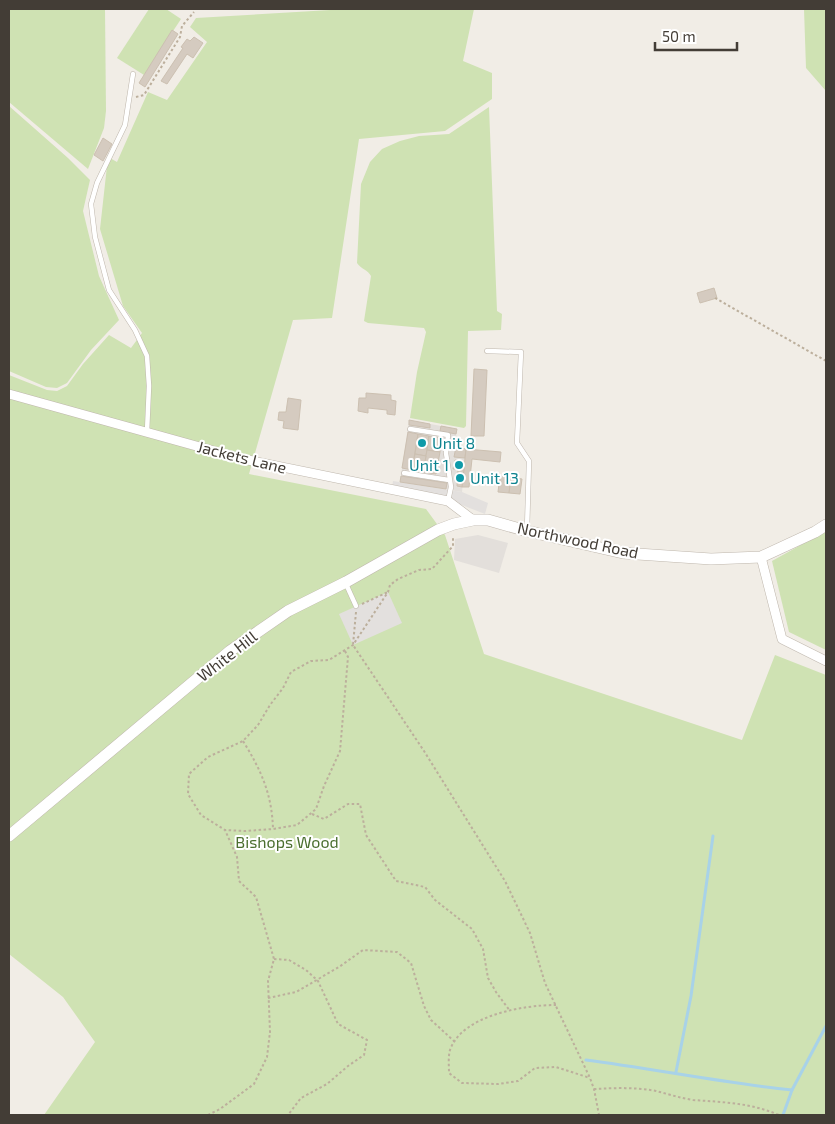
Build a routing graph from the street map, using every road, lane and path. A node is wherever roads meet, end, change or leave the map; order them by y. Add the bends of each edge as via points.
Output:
1 (194, 12) dead end
2 (133, 74) dead end
3 (129, 100) junction
4 (715, 298) dead end
5 (487, 351) dead end
6 (826, 361) edge
7 (9, 394) edge
8 (410, 428) dead end
9 (147, 432) junction
10 (404, 473) dead end
11 (449, 480) junction
12 (448, 501) junction
13 (473, 520) junction
14 (450, 525) junction
15 (826, 525) edge
16 (527, 531) junction
17 (761, 557) junction
18 (346, 582) junction
19 (388, 592) junction
20 (356, 606) junction
21 (353, 645) junction
22 (345, 651) junction
23 (826, 661) edge
24 (243, 741) junction
25 (311, 813) junction
26 (274, 829) junction
27 (225, 830) junction
28 (9, 836) edge
29 (274, 959) junction
30 (318, 981) junction
31 (268, 998) junction
32 (556, 1005) junction
33 (510, 1011) junction
34 (455, 1042) junction
35 (590, 1078) junction
36 (594, 1088) junction
37 (208, 1115) edge
38 (288, 1115) edge
39 (600, 1115) edge
40 (779, 1115) edge

1 - 3 path via 182,26 180,37 144,95
2 - 3 lane
3 - 9 lane via 125,125 97,182 91,204 95,237 109,290 135,330 147,356
4 - 6 path
5 - 16 lane via 521,352 517,443 529,461
7 - 9 street, Jackets Lane
8 - 11 lane via 448,435
9 - 12 street, Jackets Lane via 243,459
10 - 11 lane
11 - 12 lane
12 - 13 street, Jackets Lane
13 - 14 street, White Hill
13 - 16 street, Northwood Road via 488,520
14 - 18 street, White Hill
14 - 19 path via 453,546 436,565 398,579 390,585
15 - 17 street, Northwood Road
16 - 17 street, Northwood Road via 623,552 711,559
17 - 23 street via 782,639
18 - 20 lane
18 - 28 street, White Hill via 288,611 230,651
19 - 20 path
19 - 21 path
20 - 21 path
21 - 22 path
21 - 32 path via 505,881 530,933 545,983
22 - 24 path via 330,660 311,661 292,672 258,726
22 - 25 path via 348,657 340,752
24 - 26 path via 264,779
24 - 27 path via 208,757 189,774 188,794 201,815
25 - 26 path via 297,825
25 - 33 path via 324,819 348,804 360,804 366,836 396,881 425,887 435,900 472,929 483,949 488,978
26 - 27 path
27 - 29 path via 237,857 239,881 256,897
29 - 30 path via 289,960
29 - 31 path via 268,981
30 - 31 path via 296,992
30 - 34 path via 363,950 397,952 411,964 431,1020
30 - 38 path via 338,1024 367,1040 364,1055 327,1084 301,1098
31 - 37 path via 270,1032 267,1057 254,1084
32 - 33 path
32 - 35 path
33 - 34 path via 484,1018 460,1034
34 - 35 path via 450,1051 449,1074 462,1082 498,1084 518,1081 535,1068 556,1068
35 - 36 path
36 - 39 path
36 - 40 path via 653,1091 691,1100 739,1104

